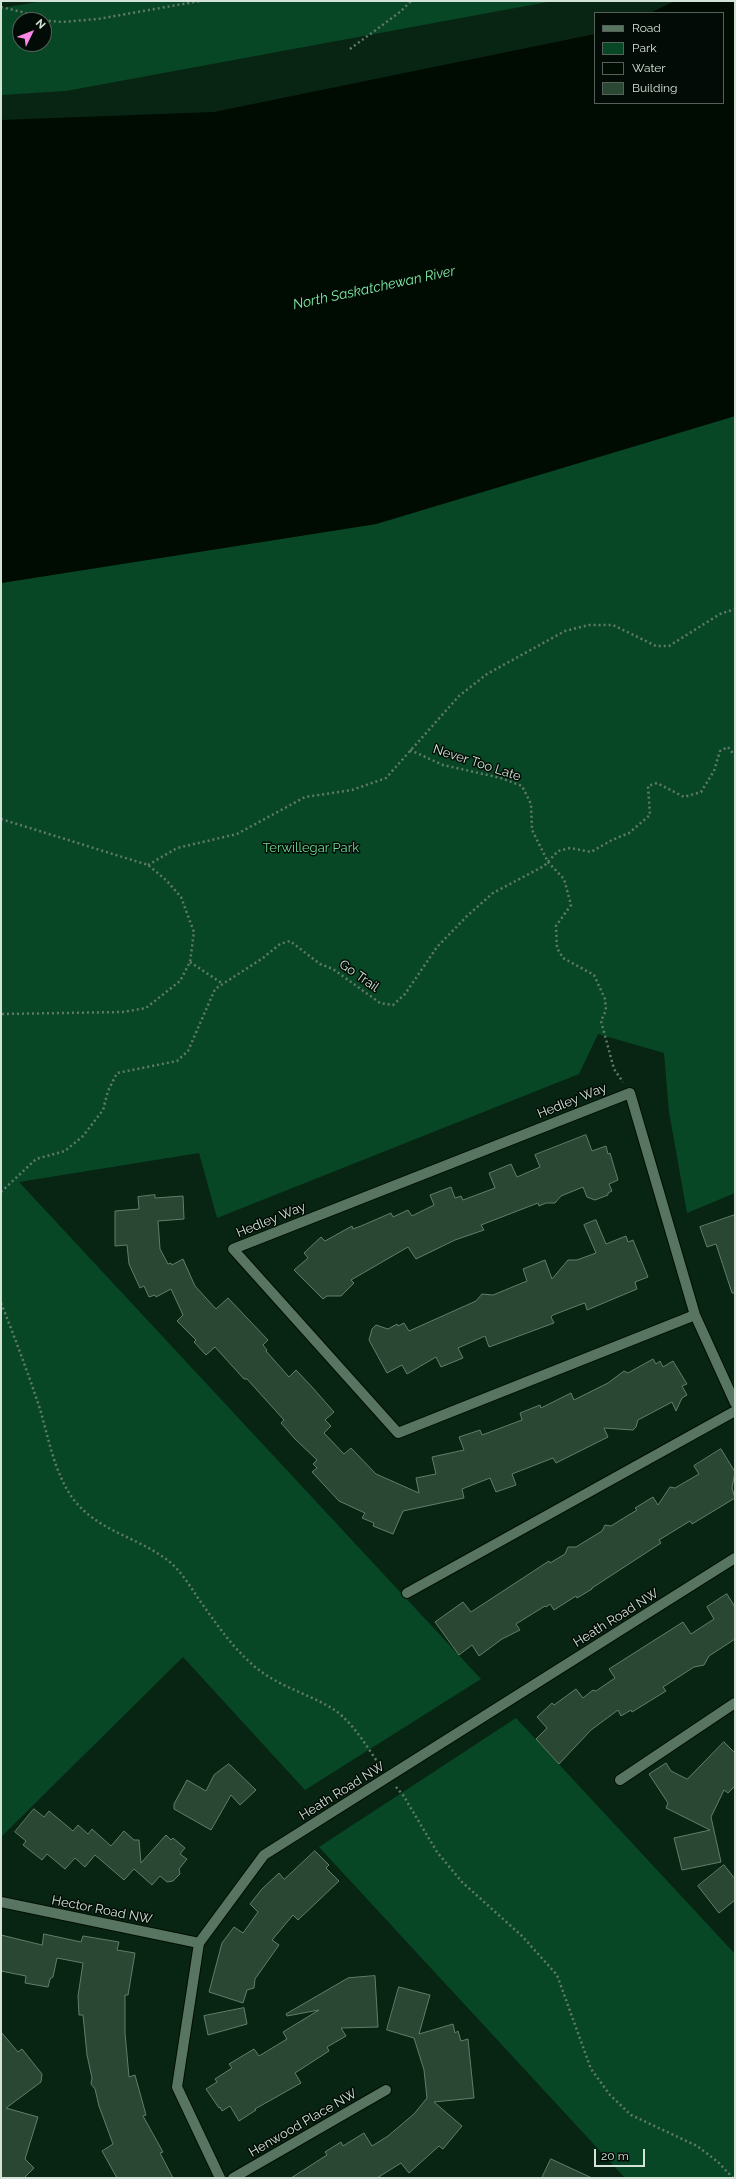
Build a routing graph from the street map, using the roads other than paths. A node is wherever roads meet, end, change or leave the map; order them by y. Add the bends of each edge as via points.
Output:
1 (695, 1315) junction
2 (735, 1403) edge
3 (735, 1411) edge
4 (735, 1558) edge
5 (407, 1593) dead end
6 (735, 1703) edge
7 (620, 1780) dead end
8 (1, 1902) edge
9 (199, 1943) junction
10 (386, 2090) dead end
11 (220, 2178) edge
12 (233, 2178) edge

1 - 1 street, Hedley Way via 630,1093 234,1249 398,1433
1 - 2 street
3 - 5 street
4 - 9 street, Heath Road NW via 264,1855
6 - 7 street
8 - 9 street, Hector Road NW
9 - 11 street, Heath Road NW via 177,2088
10 - 12 street, Henwood Place NW

